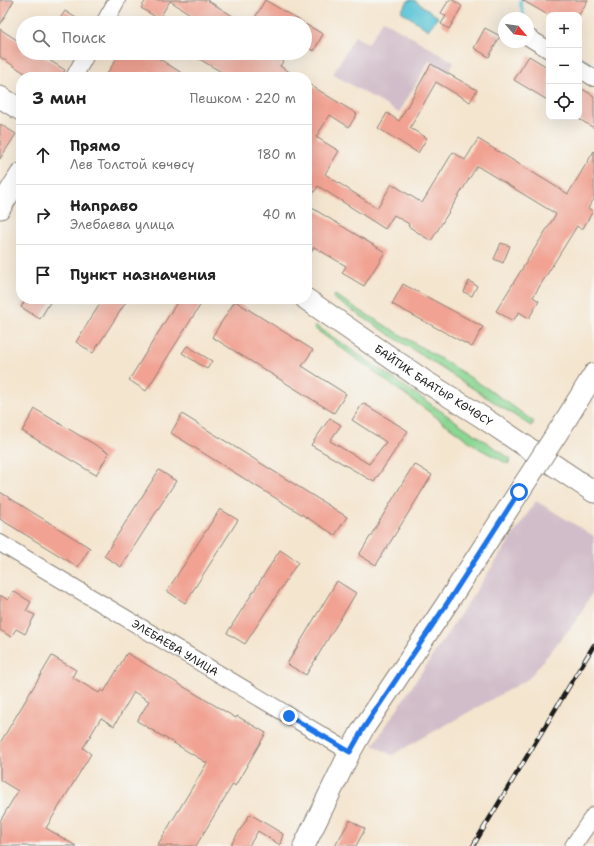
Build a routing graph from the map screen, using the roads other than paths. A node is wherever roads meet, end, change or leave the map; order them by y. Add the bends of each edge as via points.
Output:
1 (116, 0) edge
2 (108, 16) edge
3 (534, 41) edge
4 (546, 48) edge
5 (83, 60) edge
6 (582, 71) edge
7 (77, 72) edge
8 (594, 78) edge
9 (0, 96) edge
10 (16, 107) edge
11 (16, 182) edge
12 (0, 208) edge
13 (312, 303) edge
14 (594, 374) edge
15 (562, 470) junction
16 (594, 487) edge
17 (594, 492) edge
18 (0, 543) edge
19 (350, 752) junction
20 (594, 815) edge
21 (304, 846) edge
22 (573, 846) edge

1 - 2 street
3 - 4 street
5 - 7 street
6 - 8 street
9 - 10 main road
11 - 12 main road
13 - 15 main road, БАЙТИК БААТЫР КӨЧӨСҮ via 423,380
14 - 19 main road, bridge
15 - 16 main road, БАЙТИК БААТЫР КӨЧӨСҮ
15 - 17 main road, БАЙТИК БААТЫР КӨЧӨСҮ
18 - 19 street, ЭЛЕБАЕВА УЛИЦА
19 - 21 main road
20 - 22 street

